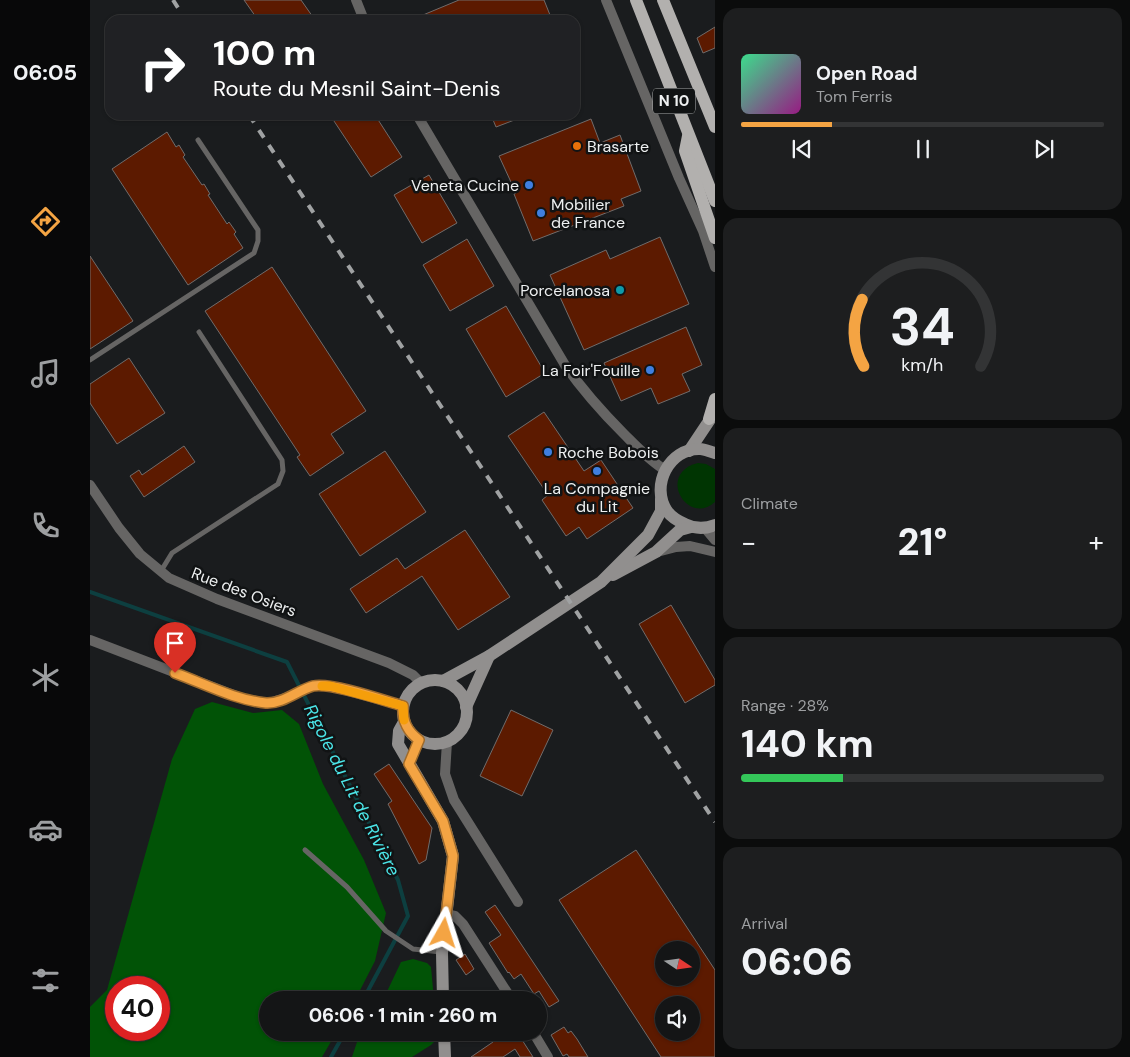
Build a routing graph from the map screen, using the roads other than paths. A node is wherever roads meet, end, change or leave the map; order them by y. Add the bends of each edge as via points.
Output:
1 (356, 0) edge
2 (606, 0) edge
3 (636, 0) edge
4 (664, 0) edge
5 (362, 15) edge
6 (421, 120) edge
7 (715, 127) edge
8 (688, 136) junction
9 (198, 140) dead end
10 (715, 201) edge
11 (715, 238) edge
12 (715, 267) edge
13 (199, 332) dead end
14 (90, 360) edge
15 (715, 399) edge
16 (712, 416) edge
17 (688, 451) junction
18 (715, 453) edge
19 (665, 470) junction
20 (90, 485) edge
21 (662, 499) junction
22 (710, 526) edge
23 (691, 527) junction
24 (715, 540) edge
25 (656, 552) junction
26 (715, 552) edge
27 (161, 572) junction
28 (600, 582) junction
29 (90, 640) edge
30 (490, 656) junction
31 (443, 681) junction
32 (421, 683) junction
33 (403, 706) junction
34 (466, 707) junction
35 (404, 722) junction
36 (419, 740) junction
37 (447, 742) junction
38 (409, 764) junction
39 (305, 850) dead end
40 (518, 902) dead end
41 (445, 914) junction
42 (442, 952) junction
43 (443, 991) edge
44 (506, 991) edge
45 (444, 1041) edge
46 (538, 1041) edge
47 (445, 1057) edge
48 (548, 1057) edge

1 - 5 street
2 - 12 street
3 - 8 main road, N 10
4 - 7 main road, N 10
6 - 19 street via 565,365 589,398
8 - 10 main road, N 10
8 - 11 main road via 685,151
9 - 14 lane via 258,230 254,253
13 - 27 lane via 282,460 283,471 278,484 172,553
15 - 16 main road
16 - 17 street
17 - 18 street via 700,449
17 - 19 street via 678,455
19 - 21 street via 661,484
20 - 27 street, Rue des Osiers via 118,528
21 - 23 street via 674,519
21 - 28 street via 661,511 648,535
22 - 23 street
22 - 24 street
23 - 25 street via 680,530
25 - 26 street via 676,546
25 - 28 street
27 - 32 street, Rue des Osiers via 208,596 389,663
28 - 30 street
29 - 33 street via 244,699 269,703 313,686 330,686
30 - 31 street
30 - 34 street
31 - 32 street
31 - 34 street via 458,690
32 - 33 street via 413,688
33 - 35 street
34 - 37 street via 465,724
35 - 36 street
35 - 38 street via 398,744
36 - 37 street via 428,744
36 - 38 street
37 - 40 street via 445,774 454,800
38 - 41 street via 443,821 449,839 453,856
39 - 42 lane via 347,887 389,934 414,949
41 - 42 street
41 - 44 street via 455,916 463,924
42 - 43 street
45 - 47 street
46 - 48 street

